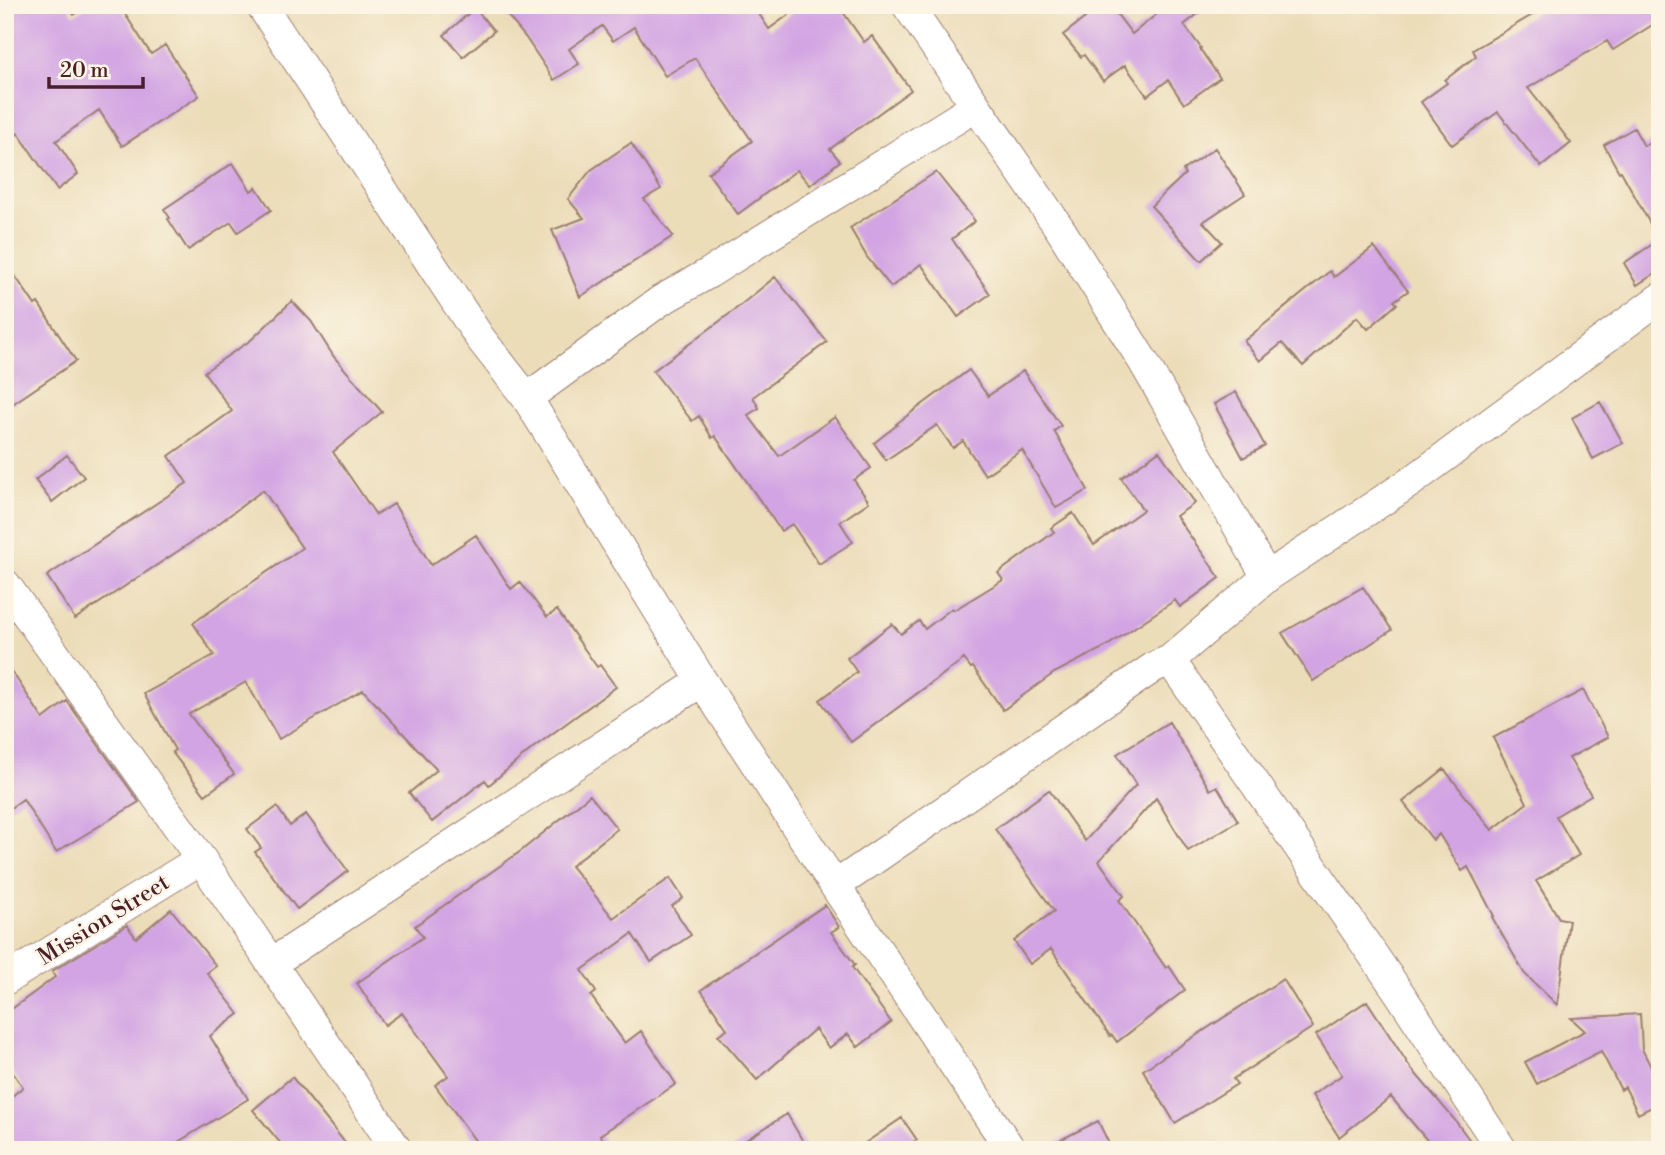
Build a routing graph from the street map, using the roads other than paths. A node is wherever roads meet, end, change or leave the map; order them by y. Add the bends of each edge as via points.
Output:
1 (261, 5) edge
2 (907, 5) edge
3 (975, 107) junction
4 (1660, 298) edge
5 (527, 398) junction
6 (1267, 577) junction
7 (5, 584) edge
8 (1170, 660) junction
9 (702, 681) junction
10 (201, 859) junction
11 (835, 886) junction
12 (272, 963) junction
13 (5, 980) edge
14 (397, 1150) edge
15 (1011, 1150) edge
16 (1502, 1150) edge

1 - 5 street via 480,338
2 - 3 street
3 - 5 street via 660,301
3 - 6 street via 1060,229 1143,361
4 - 6 street via 1412,481
5 - 9 street
6 - 8 street
7 - 10 street
8 - 11 street
8 - 16 street
9 - 11 street
9 - 12 street
10 - 12 street
10 - 13 street, Mission Street
11 - 15 street
12 - 14 street

